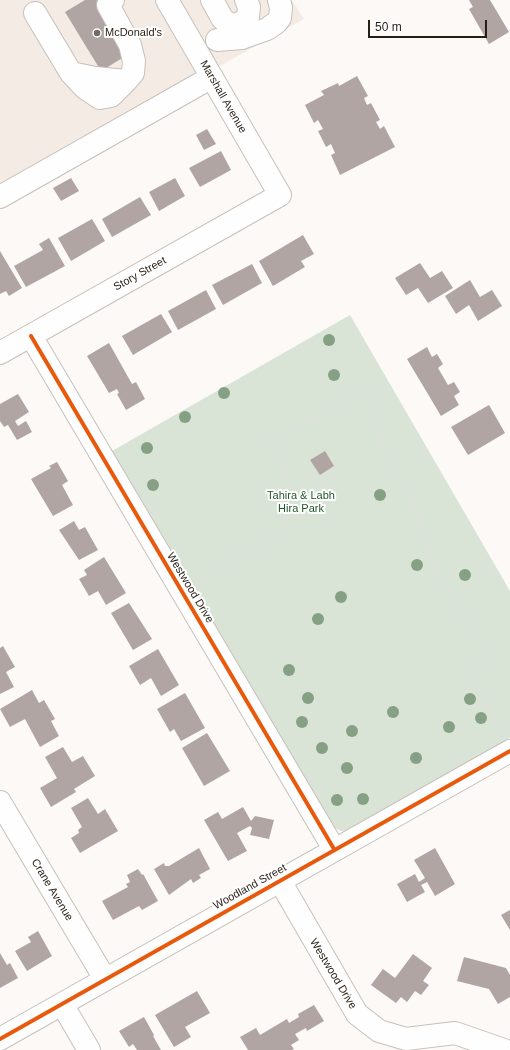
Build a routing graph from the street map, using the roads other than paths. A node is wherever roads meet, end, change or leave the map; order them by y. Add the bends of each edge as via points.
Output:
1 (113, 0) edge
2 (167, 0) edge
3 (212, 0) edge
4 (246, 0) edge
5 (279, 0) edge
6 (35, 13) dead end
7 (217, 40) dead end
8 (212, 77) junction
9 (280, 195) joint
10 (0, 197) edge
11 (31, 336) junction
12 (0, 353) edge
13 (506, 741) edge
14 (0, 802) edge
15 (334, 849) junction
16 (280, 881) junction
17 (105, 979) junction
18 (62, 1004) junction
19 (0, 1039) edge
20 (89, 1050) edge
21 (504, 1050) edge

1 - 6 street via 108,5 130,46 134,60 133,73 126,82 71,73
2 - 8 street, Marshall Avenue
3 - 4 street via 222,18 234,25 248,17 249,7
5 - 7 street via 280,18 272,26 242,38
8 - 9 street, Marshall Avenue
8 - 10 street
9 - 11 street, Story Street
11 - 12 street, Story Street
11 - 15 street, Westwood Drive
13 - 15 street, Woodland Street
14 - 17 street, Crane Avenue
15 - 16 street, Woodland Street
16 - 17 street, Woodland Street
16 - 21 street, Westwood Drive via 357,1014 379,1031 406,1039 455,1033
17 - 18 street, Woodland Street
18 - 19 street, Woodland Street
18 - 20 street

